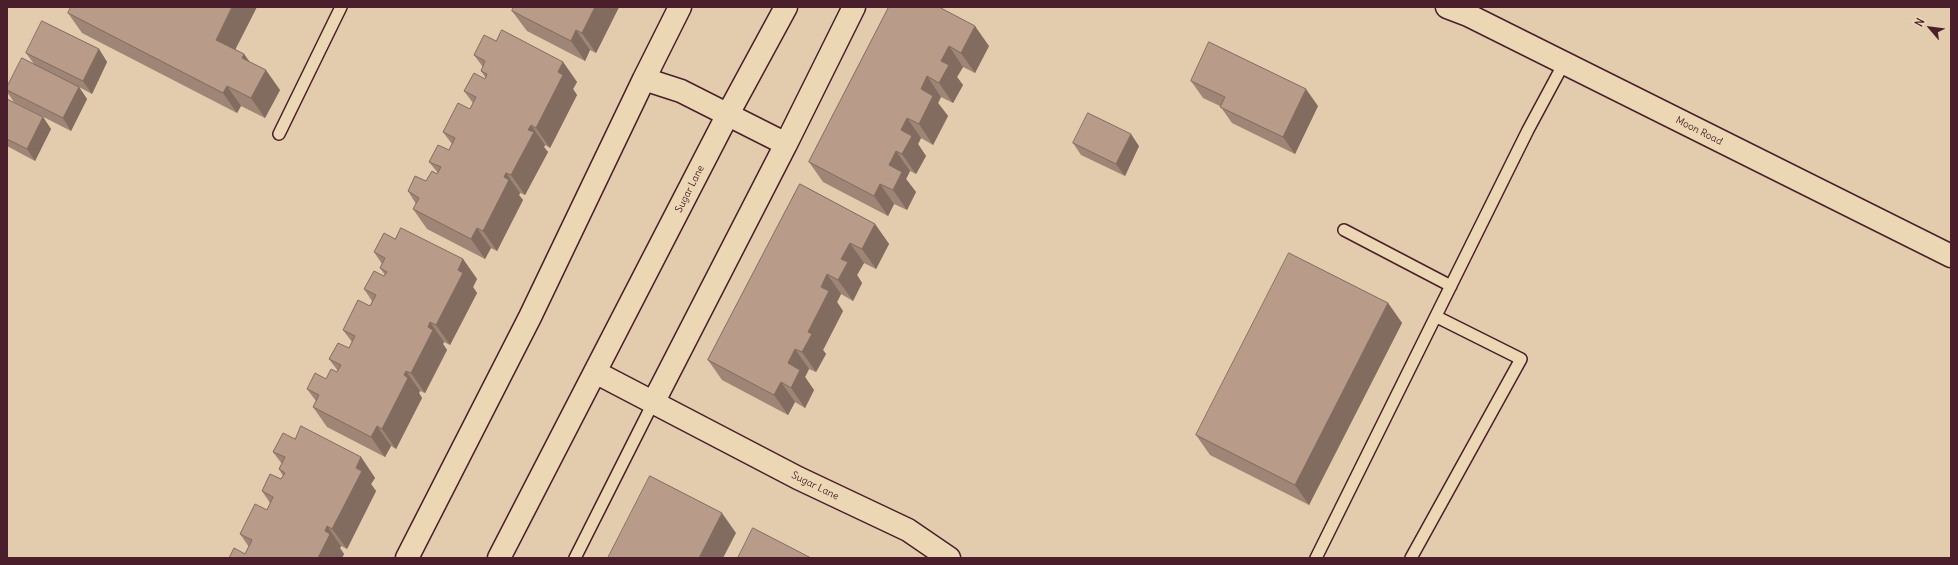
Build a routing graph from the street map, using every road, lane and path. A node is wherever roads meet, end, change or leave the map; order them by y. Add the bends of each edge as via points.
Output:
1 (341, 7) edge
2 (680, 7) edge
3 (786, 7) edge
4 (854, 7) edge
5 (1446, 7) edge
6 (1564, 63) junction
7 (644, 79) junction
8 (728, 114) junction
9 (279, 134) dead end
10 (786, 144) junction
11 (1344, 230) dead end
12 (1951, 256) edge
13 (1451, 286) junction
14 (1436, 316) junction
15 (595, 372) junction
16 (653, 402) junction
17 (407, 558) edge
18 (499, 558) edge
19 (575, 558) edge
20 (948, 558) edge
21 (1316, 558) edge
22 (1410, 558) edge

1 - 9 lane
2 - 7 street
3 - 8 street, Sugar Lane
4 - 10 street
5 - 6 street, Moon Road via 1468,15
6 - 12 street, Moon Road
6 - 13 lane
7 - 8 street via 681,90
7 - 17 street via 530,318
8 - 10 street
8 - 15 street, Sugar Lane
10 - 16 street
11 - 13 lane
13 - 14 lane
14 - 21 lane
14 - 22 lane via 1521,359
15 - 16 street, Sugar Lane
15 - 18 street, Sugar Lane
16 - 19 lane
16 - 20 street, Sugar Lane via 798,478 908,530

